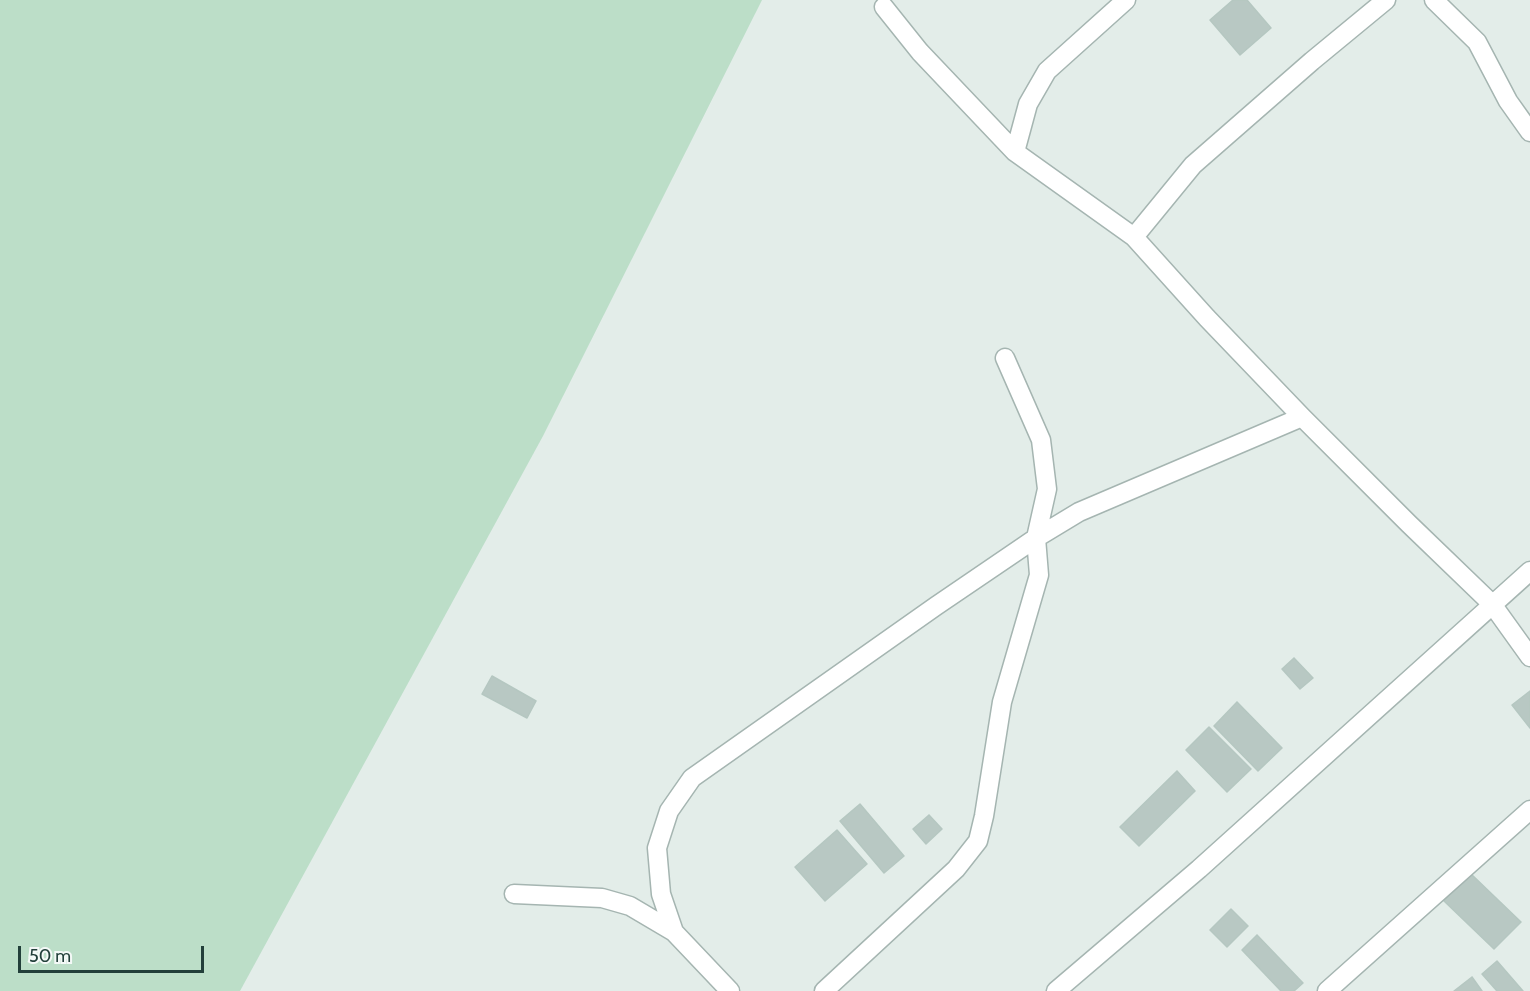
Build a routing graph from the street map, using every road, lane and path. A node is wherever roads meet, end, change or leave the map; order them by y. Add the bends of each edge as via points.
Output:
1 (1126, 0) edge
2 (1386, 0) edge
3 (1434, 0) edge
4 (884, 7) dead end
5 (1530, 132) edge
6 (1015, 152) junction
7 (1134, 237) junction
8 (1005, 358) dead end
9 (1302, 417) junction
10 (1036, 538) junction
11 (1530, 571) edge
12 (1492, 604) junction
13 (1530, 657) edge
14 (1530, 810) edge
15 (514, 894) dead end
16 (674, 932) junction
17 (730, 991) edge
18 (824, 991) edge
19 (1056, 991) edge
20 (1327, 991) edge

1 - 6 street via 1047,71 1028,104
2 - 7 street via 1193,165
3 - 5 street via 1477,42 1508,101
4 - 6 street via 920,52
6 - 7 street
7 - 9 street
8 - 10 street via 1041,440 1047,489
9 - 10 street via 1079,512
9 - 12 street
10 - 16 street via 692,778 669,811 657,848 661,894
10 - 18 street via 1039,575 1002,702 978,840 956,869
11 - 12 street
12 - 13 street
12 - 19 street via 1199,869
14 - 20 street
15 - 16 street via 602,898 630,906
16 - 17 street

